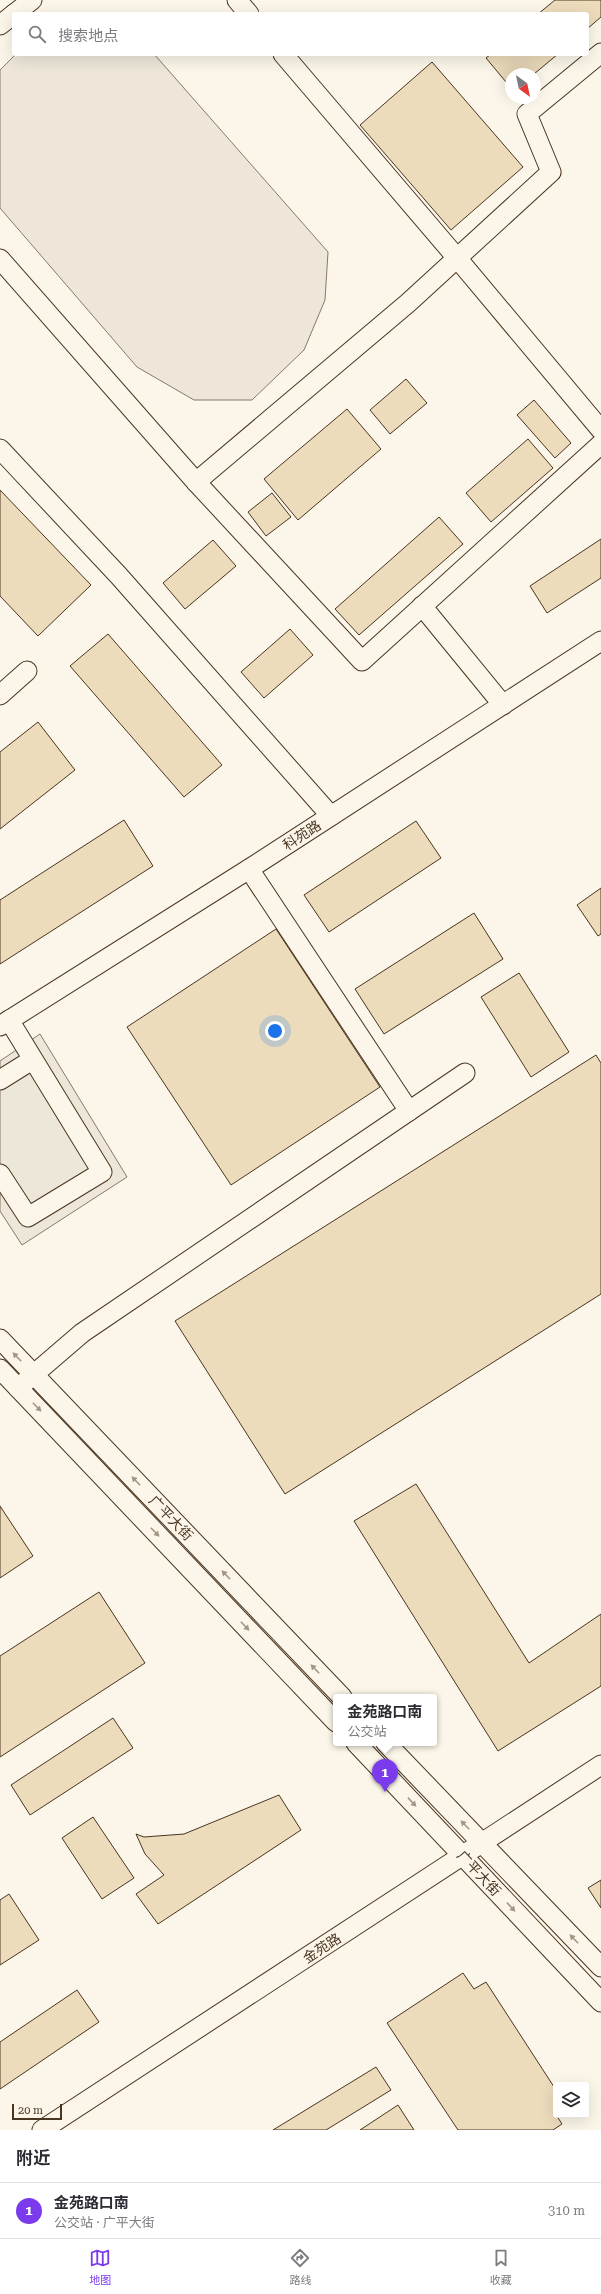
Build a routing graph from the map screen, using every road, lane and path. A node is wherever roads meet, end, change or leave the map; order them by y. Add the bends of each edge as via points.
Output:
1 (32, 0) edge
2 (236, 0) edge
3 (17, 12) edge
4 (246, 12) edge
5 (12, 16) edge
6 (0, 26) edge
7 (601, 53) edge
8 (285, 56) edge
9 (457, 258) junction
10 (0, 259) edge
11 (601, 430) edge
12 (601, 444) edge
13 (0, 449) edge
14 (196, 482) junction
15 (422, 606) junction
16 (601, 641) edge
17 (27, 671) dead end
18 (0, 695) edge
19 (503, 705) junction
20 (331, 816) junction
21 (249, 869) junction
22 (4, 1023) edge
23 (32, 1060) junction
24 (465, 1073) dead end
25 (0, 1080) edge
26 (409, 1111) junction
27 (0, 1174) edge
28 (0, 1339) edge
29 (0, 1369) edge
30 (33, 1374) junction
31 (18, 1388) junction
32 (339, 1694) edge
33 (333, 1719) edge
34 (359, 1746) edge
35 (389, 1746) edge
36 (601, 1765) edge
37 (482, 1843) junction
38 (463, 1856) junction
39 (601, 1967) edge
40 (601, 2002) edge
41 (42, 2130) edge

1 - 3 street
2 - 4 street
5 - 6 street
7 - 9 street via 528,114 551,172
8 - 9 street
9 - 11 street
9 - 14 street via 408,303
10 - 14 street
12 - 15 street
13 - 20 street via 119,576
14 - 15 street via 362,661
15 - 19 street
16 - 19 street, 科苑路
17 - 18 street
19 - 20 street, 科苑路
20 - 21 street, 科苑路
21 - 22 street, 科苑路
21 - 26 street
22 - 23 street
23 - 25 street
23 - 27 street via 102,1172 28,1217
24 - 26 street
26 - 30 street via 82,1333
30 -> 28 street, 广平大街
29 - 31 street, 广平大街
30 - 31 street
32 -> 30 street, 广平大街
31 -> 33 street, 广平大街
34 -> 38 street, 广平大街
37 -> 35 street, 广平大街
36 - 37 street, 金苑路
37 - 38 street, 金苑路
39 -> 37 street, 广平大街
38 -> 40 street, 广平大街
38 - 41 street, 金苑路

